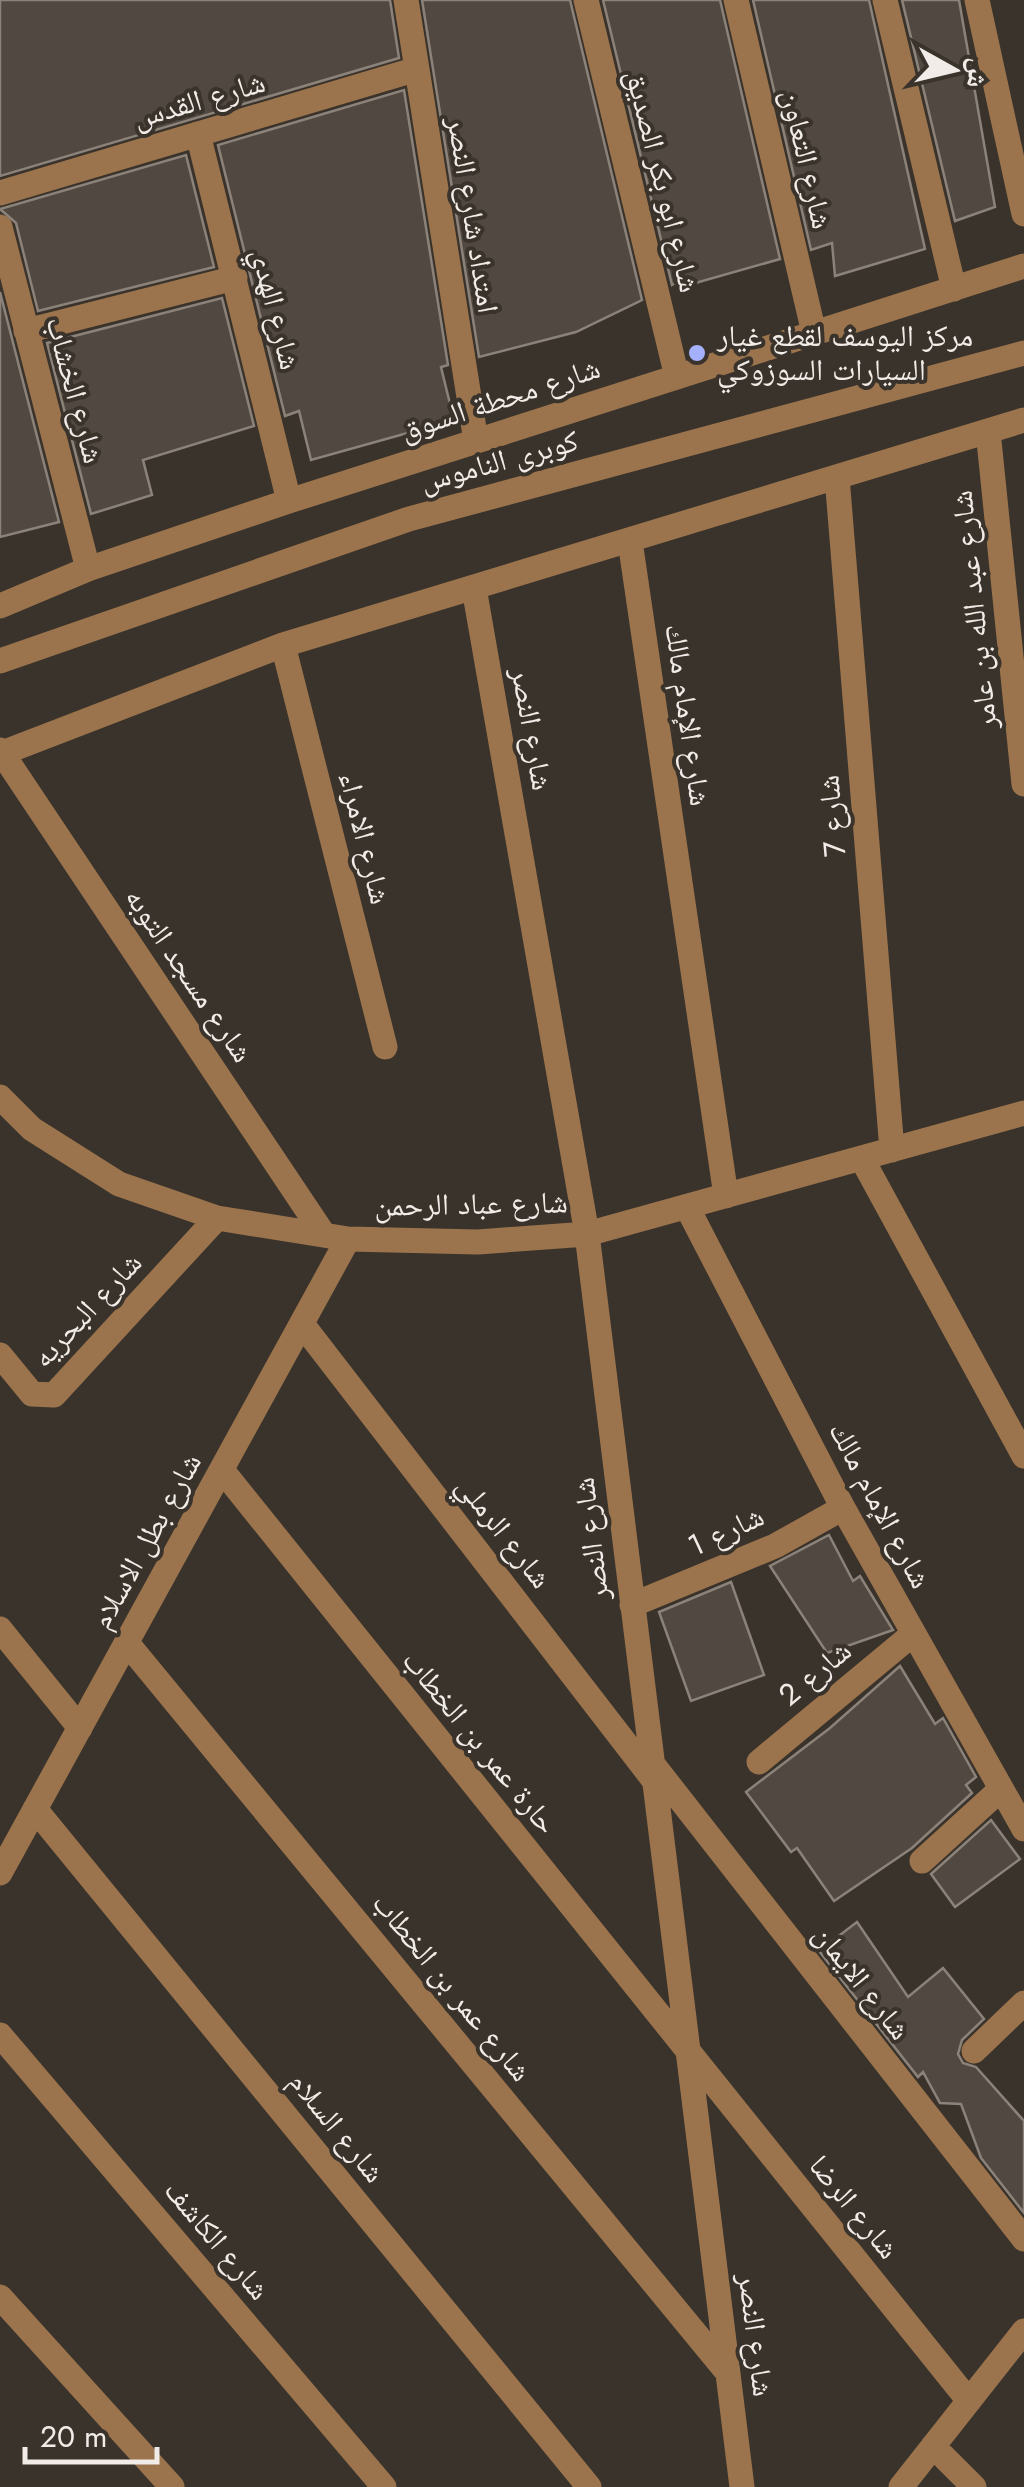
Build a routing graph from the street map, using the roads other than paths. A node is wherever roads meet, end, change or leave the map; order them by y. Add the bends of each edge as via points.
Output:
1 (406, 0) edge
2 (586, 0) edge
3 (736, 0) edge
4 (885, 0) edge
5 (977, 0) edge
6 (417, 69) junction
7 (198, 134) junction
8 (0, 192) edge
9 (1024, 214) edge
10 (0, 227) edge
11 (1024, 266) edge
12 (235, 278) junction
13 (954, 288) junction
14 (26, 332) junction
15 (814, 333) junction
16 (1024, 354) edge
17 (677, 377) junction
18 (1024, 420) edge
19 (988, 430) junction
20 (476, 441) junction
21 (837, 478) junction
22 (290, 500) junction
23 (630, 541) junction
24 (88, 568) junction
25 (474, 588) junction
26 (0, 606) edge
27 (282, 645) junction
28 (0, 661) edge
29 (1, 753) edge
30 (1024, 784) edge
31 (385, 1047) dead end
32 (0, 1098) edge
33 (1024, 1113) edge
34 (892, 1150) junction
35 (862, 1158) junction
36 (726, 1196) junction
37 (687, 1206) junction
38 (217, 1218) junction
39 (587, 1234) junction
40 (336, 1237) junction
41 (302, 1324) junction
42 (0, 1355) edge
43 (1024, 1456) edge
44 (222, 1470) junction
45 (843, 1508) junction
46 (632, 1605) junction
47 (0, 1629) edge
48 (913, 1634) junction
49 (127, 1643) junction
50 (80, 1728) junction
51 (759, 1762) dead end
52 (652, 1771) junction
53 (1001, 1788) junction
54 (36, 1809) junction
55 (1024, 1830) edge
56 (922, 1862) dead end
57 (0, 1874) edge
58 (1024, 2003) edge
59 (0, 2035) edge
60 (974, 2051) dead end
61 (688, 2054) junction
62 (1024, 2239) edge
63 (0, 2297) edge
64 (1024, 2332) edge
65 (728, 2373) junction
66 (968, 2401) junction
67 (933, 2446) junction
68 (172, 2487) edge
69 (384, 2487) edge
70 (589, 2487) edge
71 (742, 2487) edge
72 (901, 2487) edge
73 (974, 2487) edge

1 - 6 street, امتداد شارع النصر
2 - 17 street, شارع ابو بكر الصديق
3 - 15 street, شارع التعاون
4 - 13 street
5 - 9 street
6 - 7 street, شارع القدس
6 - 20 street, امتداد شارع النصر
7 - 8 street, شارع القدس
7 - 12 street, شارع الهدي
10 - 14 street, شارع الخشاب
11 - 13 street, شارع محطة السوق
12 - 14 street
12 - 22 street, شارع الهدي
13 - 15 street, شارع محطة السوق
14 - 24 street, شارع الخشاب
15 - 17 street, شارع محطة السوق
16 - 28 street, كوبرى الناموس via 409,520
17 - 20 street, شارع محطة السوق
18 - 19 street
19 - 21 street
19 - 30 street, شارع عبد الله بن عامر
20 - 22 street, شارع محطة السوق
21 - 23 street
21 - 34 street, شارع 7
22 - 24 street, شارع محطة السوق
23 - 25 street
23 - 36 street, شارع الإمام مالك
24 - 26 street, شارع محطة السوق
25 - 27 street
25 - 39 street, شارع النصر
27 - 29 street
27 - 31 street, شارع الامراء
29 - 40 street, شارع مسجد التوبه
32 - 38 street, شارع عباد الرحمن via 32,1129 119,1184
33 - 34 street, شارع عباد الرحمن
34 - 35 street, شارع عباد الرحمن
35 - 36 street, شارع عباد الرحمن
35 - 43 street
36 - 37 street, شارع عباد الرحمن
37 - 39 street, شارع عباد الرحمن
37 - 45 street, شارع الإمام مالك
38 - 40 street, شارع عباد الرحمن
38 - 42 street, شارع البحريه via 54,1395 32,1394
39 - 40 street, شارع عباد الرحمن via 478,1242
39 - 46 street, شارع النصر
40 - 41 street, شارع بطل الاسلام
41 - 44 street, شارع بطل الاسلام
41 - 52 street, شارع الرملي
44 - 49 street, شارع بطل الاسلام
44 - 61 street, حارة عمر بن الخطاب
45 - 46 street, شارع 1 via 775,1546
45 - 48 street, شارع الإمام مالك
46 - 52 street, شارع النصر
47 - 50 street
48 - 51 street, شارع 2
48 - 53 street, شارع الإمام مالك
49 - 50 street, شارع بطل الاسلام
49 - 65 street, شارع عمر بن الخطاب
50 - 54 street, شارع بطل الاسلام
52 - 61 street, شارع النصر
52 - 62 street, شارع الايمان
53 - 55 street, شارع الإمام مالك
53 - 56 street
54 - 57 street, شارع بطل الاسلام
54 - 70 street, شارع السلام
58 - 60 street
59 - 69 street, شارع الكاشف
61 - 65 street, شارع النصر
61 - 66 street, شارع الرضا
63 - 68 street
64 - 66 street
65 - 71 street, شارع النصر
66 - 67 street
67 - 72 street
67 - 73 street

